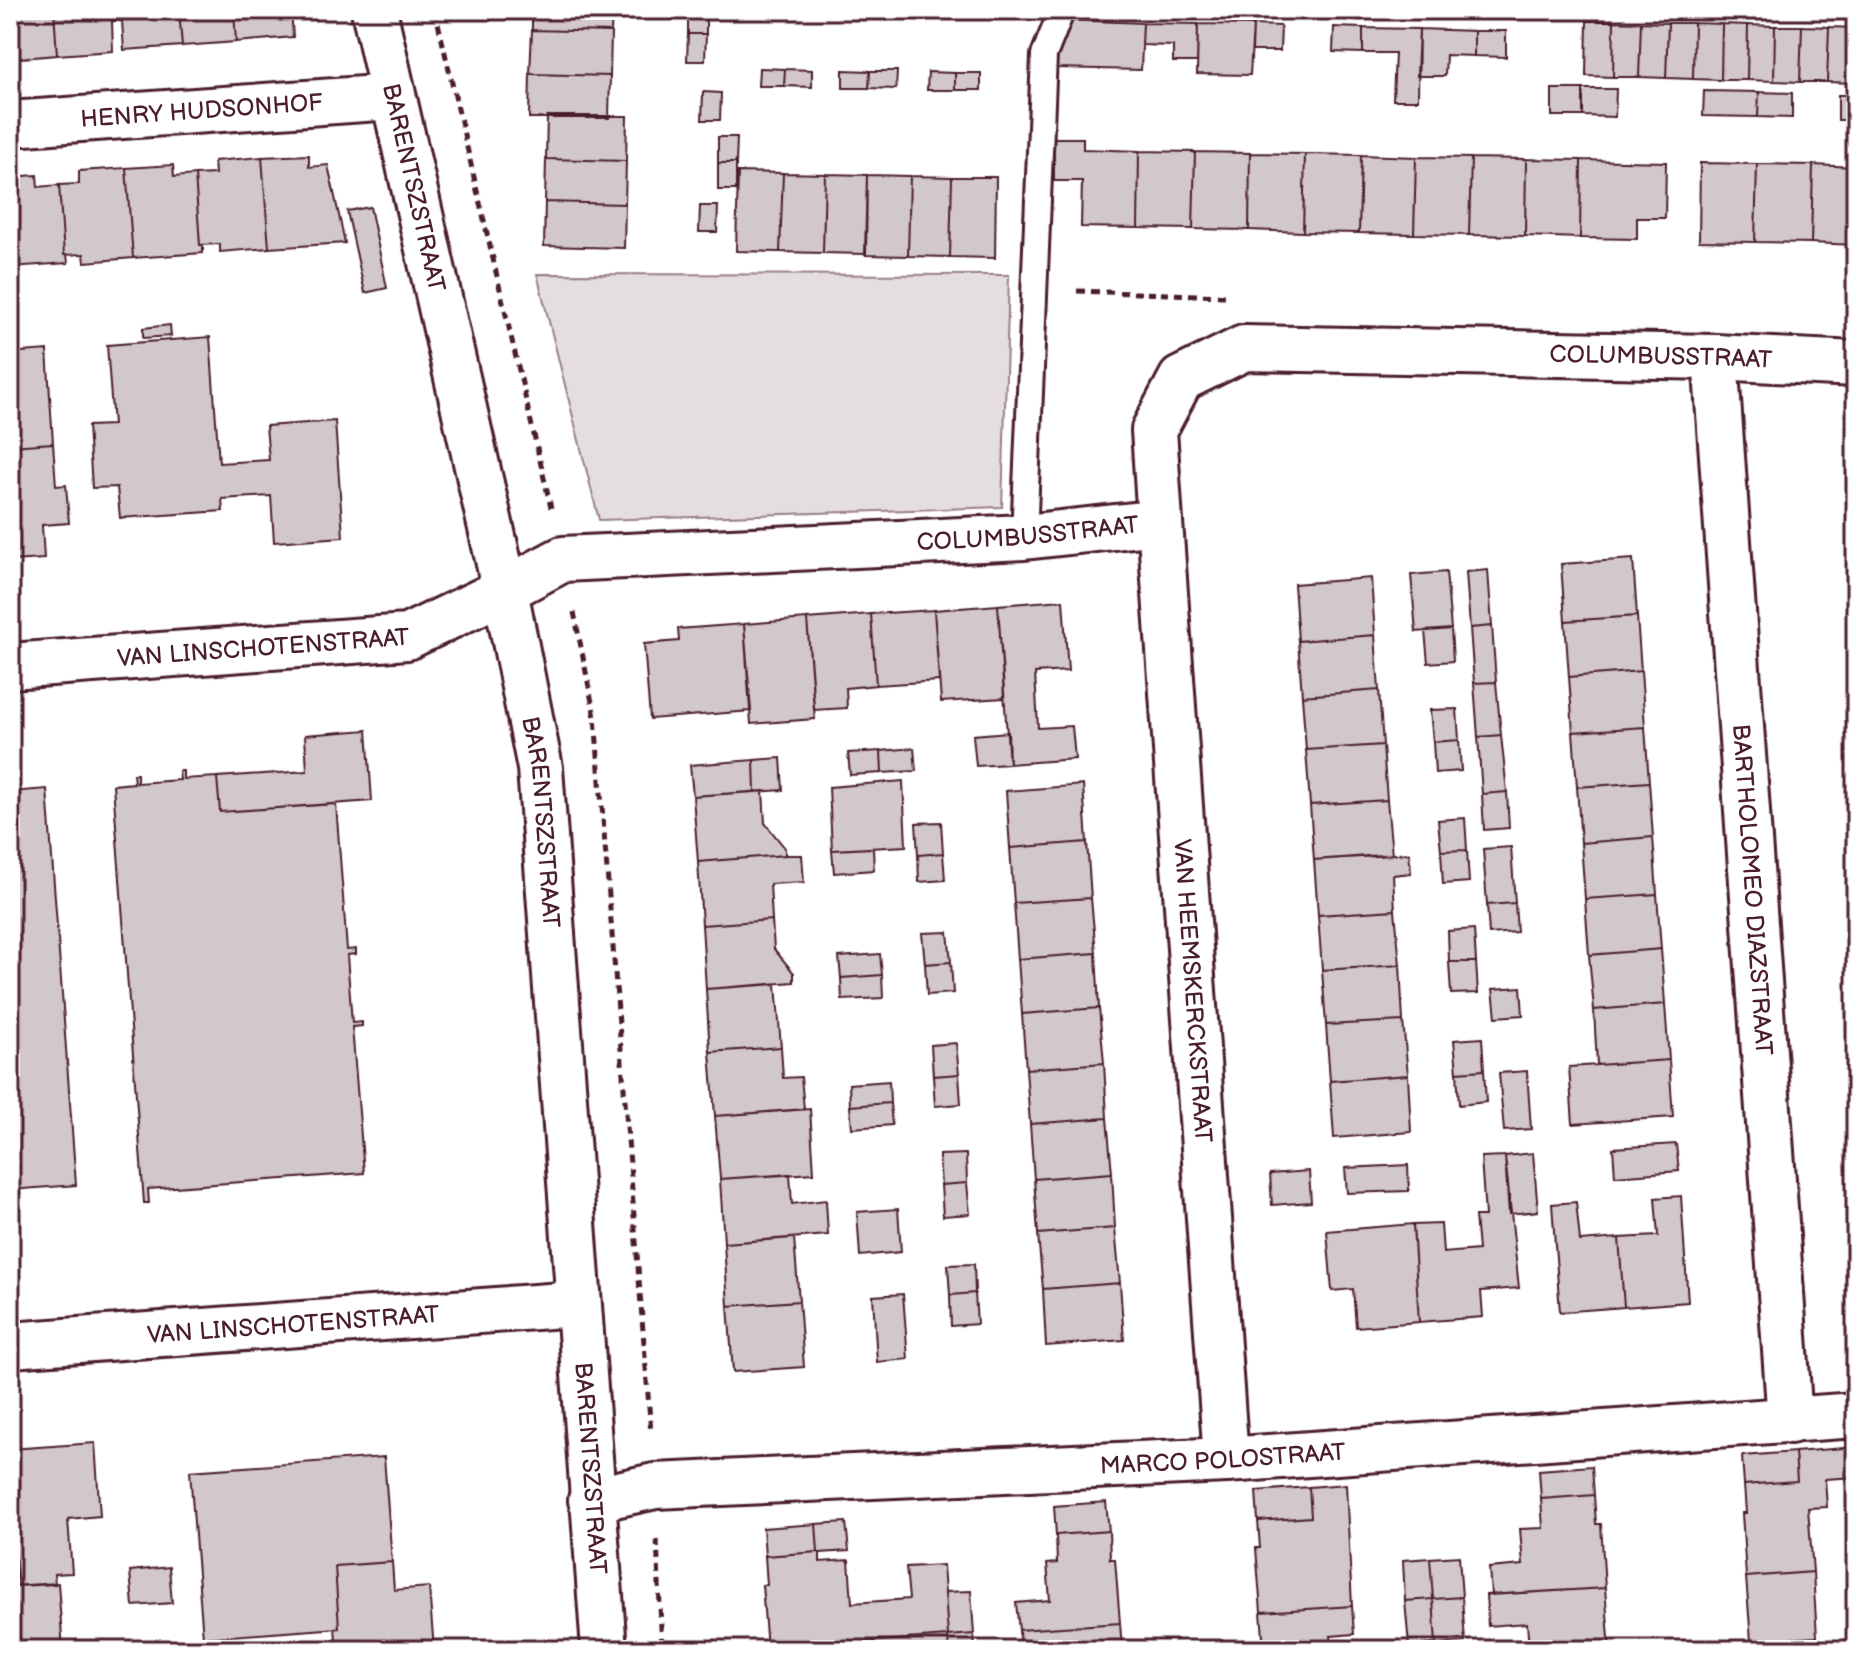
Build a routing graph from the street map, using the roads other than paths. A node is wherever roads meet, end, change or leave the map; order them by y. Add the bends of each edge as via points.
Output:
1 (374, 10) edge
2 (1062, 10) edge
3 (392, 97) junction
4 (10, 124) edge
5 (1715, 357) junction
6 (1856, 364) edge
7 (1160, 522) junction
8 (1024, 537) junction
9 (505, 590) junction
10 (10, 666) edge
11 (577, 1304) junction
12 (10, 1345) edge
13 (1856, 1415) edge
14 (1790, 1421) junction
15 (1226, 1460) junction
16 (591, 1500) junction
17 (604, 1650) edge

1 - 3 street, BARENTSZSTRAAT
2 - 8 lane via 1044,55
3 - 4 street, HENRY HUDSONHOF
3 - 9 street, BARENTSZSTRAAT
5 - 6 street, COLUMBUSSTRAAT
5 - 7 street, COLUMBUSSTRAAT via 1244,348 1181,379 1154,430
5 - 14 street, BARTHOLOMEO DIAZSTRAAT
7 - 8 street, COLUMBUSSTRAAT
7 - 15 street, VAN HEEMSKERCKSTRAAT
8 - 9 street, COLUMBUSSTRAAT via 563,559
9 - 10 street, VAN LINSCHOTENSTRAAT via 407,637
9 - 11 street, BARENTSZSTRAAT via 540,768
11 - 12 street, VAN LINSCHOTENSTRAAT
11 - 16 street, BARENTSZSTRAAT
13 - 14 street, MARCO POLOSTRAAT
14 - 15 street, MARCO POLOSTRAAT
15 - 16 street, MARCO POLOSTRAAT via 655,1486
16 - 17 street, BARENTSZSTRAAT

